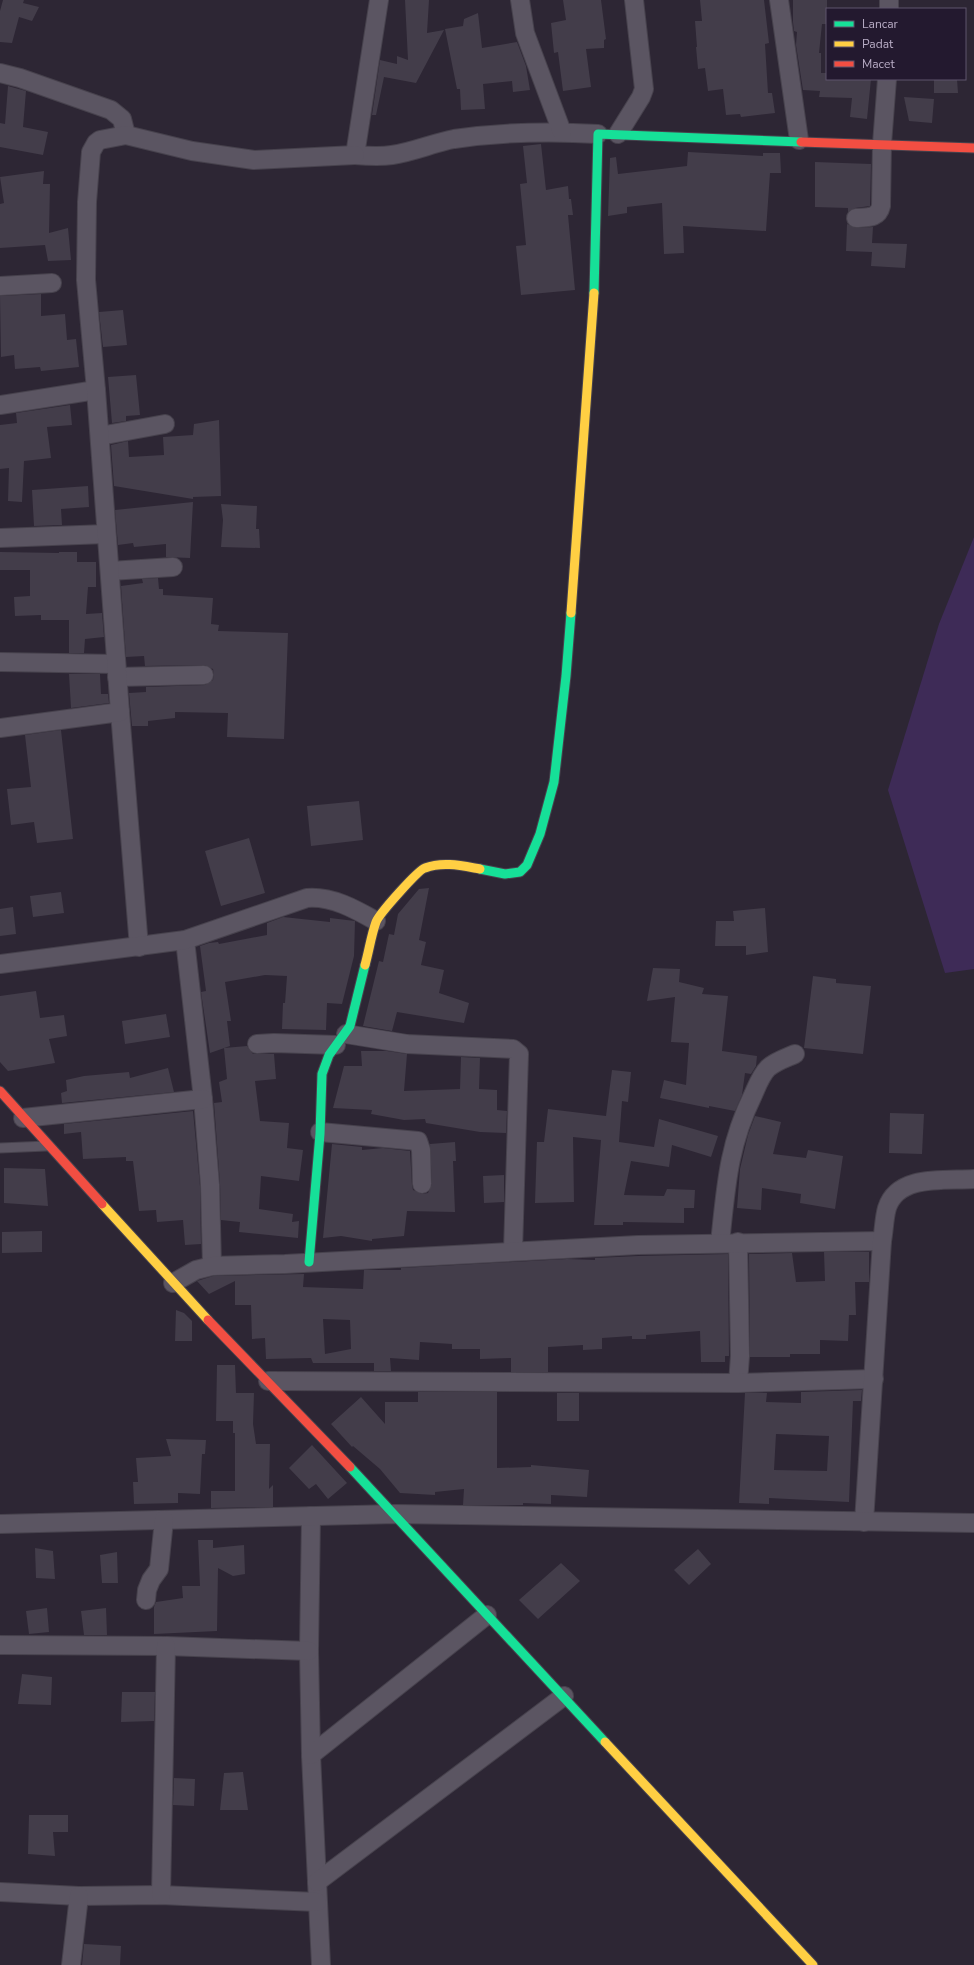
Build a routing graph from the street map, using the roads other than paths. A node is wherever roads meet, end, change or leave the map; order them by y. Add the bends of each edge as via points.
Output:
1 (378, 0) edge
2 (520, 0) edge
3 (634, 0) edge
4 (779, 0) edge
5 (0, 73) edge
6 (888, 80) edge
7 (562, 132) junction
8 (126, 134) junction
9 (598, 134) junction
10 (618, 134) junction
11 (799, 140) junction
12 (882, 144) junction
13 (974, 148) edge
14 (355, 155) junction
15 (856, 218) dead end
16 (52, 283) dead end
17 (0, 286) edge
18 (96, 390) junction
19 (0, 405) edge
20 (165, 424) dead end
21 (100, 436) junction
22 (106, 534) junction
23 (0, 538) edge
24 (173, 567) dead end
25 (110, 571) junction
26 (0, 662) edge
27 (117, 670) junction
28 (204, 675) dead end
29 (120, 712) junction
30 (0, 728) edge
31 (376, 921) junction
32 (185, 940) junction
33 (139, 946) junction
34 (0, 964) edge
35 (341, 1039) junction
36 (257, 1044) dead end
37 (795, 1054) dead end
38 (0, 1091) edge
39 (203, 1099) junction
40 (23, 1118) junction
41 (320, 1132) junction
42 (48, 1146) junction
43 (0, 1148) edge
44 (974, 1179) edge
45 (422, 1184) dead end
46 (882, 1241) junction
47 (738, 1242) junction
48 (720, 1243) junction
49 (513, 1251) junction
50 (309, 1262) junction
51 (212, 1266) junction
52 (173, 1283) junction
53 (874, 1379) junction
54 (268, 1381) junction
55 (738, 1383) junction
56 (396, 1514) junction
57 (311, 1516) junction
58 (164, 1520) junction
59 (864, 1522) junction
60 (974, 1523) edge
61 (0, 1524) edge
62 (146, 1600) dead end
63 (487, 1615) junction
64 (0, 1645) edge
65 (166, 1646) junction
66 (309, 1651) junction
67 (564, 1696) junction
68 (311, 1755) junction
69 (316, 1882) junction
70 (0, 1892) edge
71 (79, 1896) junction
72 (161, 1896) junction
73 (317, 1902) junction
74 (71, 1965) edge
75 (321, 1965) edge
76 (813, 1965) edge

1 - 14 street
2 - 7 street via 526,34
3 - 10 street via 644,88
4 - 11 street
5 - 8 street via 111,110 122,119
6 - 12 street
7 - 9 street
7 - 14 street via 483,135 428,145 393,155
8 - 14 street via 192,151 254,160
8 - 18 street via 96,143 89,162 86,280
9 - 10 street
9 - 31 street via 594,286 566,676 554,782 540,834 527,865 520,872 505,874 456,865 424,868 406,884
10 - 11 street
11 - 12 street
12 - 13 street
12 - 15 street via 880,211 875,216
16 - 17 street
18 - 19 street
18 - 21 street
20 - 21 street
21 - 22 street
22 - 23 street
22 - 25 street
24 - 25 street
25 - 27 street
26 - 27 street
27 - 28 street
27 - 29 street
29 - 30 street
29 - 33 street
31 - 32 street via 324,898 307,898
31 - 35 street via 350,1026
32 - 33 street
32 - 39 street
33 - 34 street
35 - 36 street
35 - 41 street via 328,1056 324,1068
35 - 49 street via 512,1049 519,1054
37 - 48 street via 768,1069 747,1108 735,1140 728,1170
38 - 40 street
39 - 40 street
39 - 51 street via 210,1185
40 - 42 street
41 - 45 street via 418,1141 421,1150
41 - 50 street
42 - 43 lane
42 - 52 street
44 - 46 street via 931,1181 902,1187 893,1196 887,1208
46 - 47 street
46 - 53 street
47 - 48 street
47 - 55 street
48 - 49 street
49 - 50 street
50 - 51 street
51 - 52 street via 196,1270
52 - 54 street
53 - 55 street
53 - 59 street
54 - 55 street
54 - 56 street
56 - 57 street
56 - 59 street
56 - 63 street
57 - 58 street
57 - 66 street
58 - 61 street
58 - 62 street via 159,1569 151,1580
59 - 60 street
63 - 67 street
63 - 68 street
64 - 65 street
65 - 66 street
65 - 72 street
66 - 68 street
67 - 69 street
67 - 76 street
68 - 69 street
69 - 73 street
70 - 71 street
71 - 72 street
71 - 74 street
72 - 73 street
73 - 75 street

